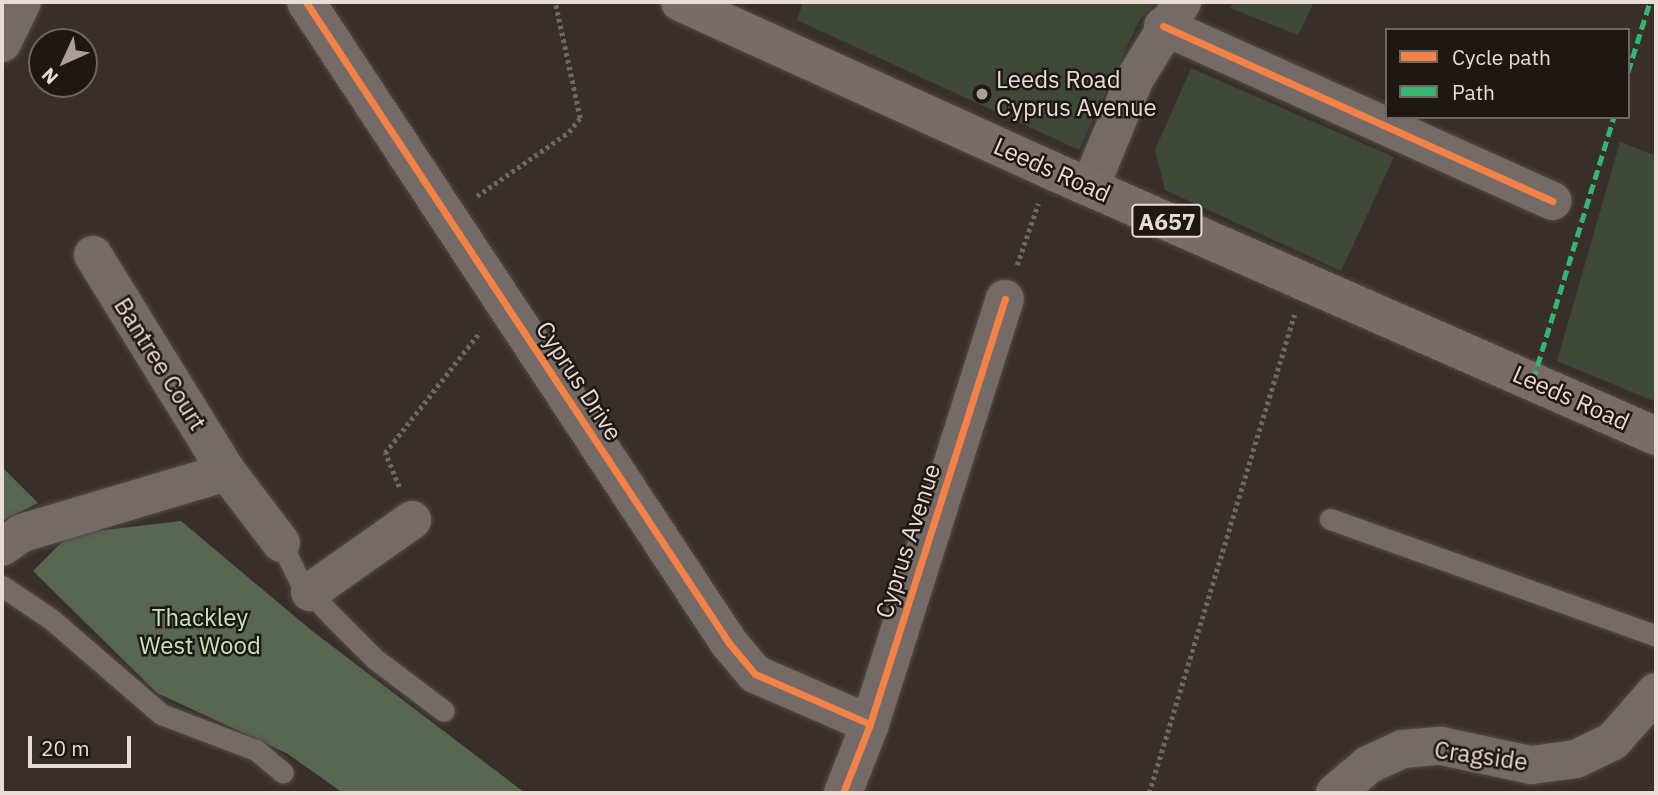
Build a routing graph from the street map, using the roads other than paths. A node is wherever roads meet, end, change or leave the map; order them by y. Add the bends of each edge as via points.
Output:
1 (22, 2) edge
2 (306, 2) edge
3 (680, 2) edge
4 (1172, 14) edge
5 (2, 43) edge
6 (1385, 119) edge
7 (1385, 119) edge
8 (1090, 187) junction
9 (1552, 201) dead end
10 (93, 255) dead end
11 (1005, 299) road end
12 (1656, 436) edge
13 (227, 472) junction
14 (1330, 519) dead end
15 (412, 520) road end
16 (281, 543) joint
17 (2, 547) edge
18 (2, 586) edge
19 (310, 592) junction
20 (1656, 636) edge
21 (1655, 696) edge
22 (444, 711) dead end
23 (870, 724) junction
24 (283, 774) dead end
25 (843, 793) edge
26 (1335, 793) edge

1 - 5 street
2 - 23 street, Cyprus Drive via 729,643 755,674
3 - 8 main road, Leeds Road / A657
4 - 6 street
4 - 8 street via 1134,80
7 - 9 street
8 - 12 main road, Leeds Road / A657
10 - 13 street, Bantree Court
11 - 23 street, Cyprus Avenue
13 - 16 street, Bantree Court
13 - 17 street via 22,533
14 - 20 lane
15 - 19 street
16 - 19 lane
18 - 24 lane via 51,619 161,713 256,750
19 - 22 lane via 375,659
21 - 26 street, Cragside via 1613,741 1576,759 1531,765 1441,746 1403,749 1368,765
23 - 25 street, Cyprus Avenue

